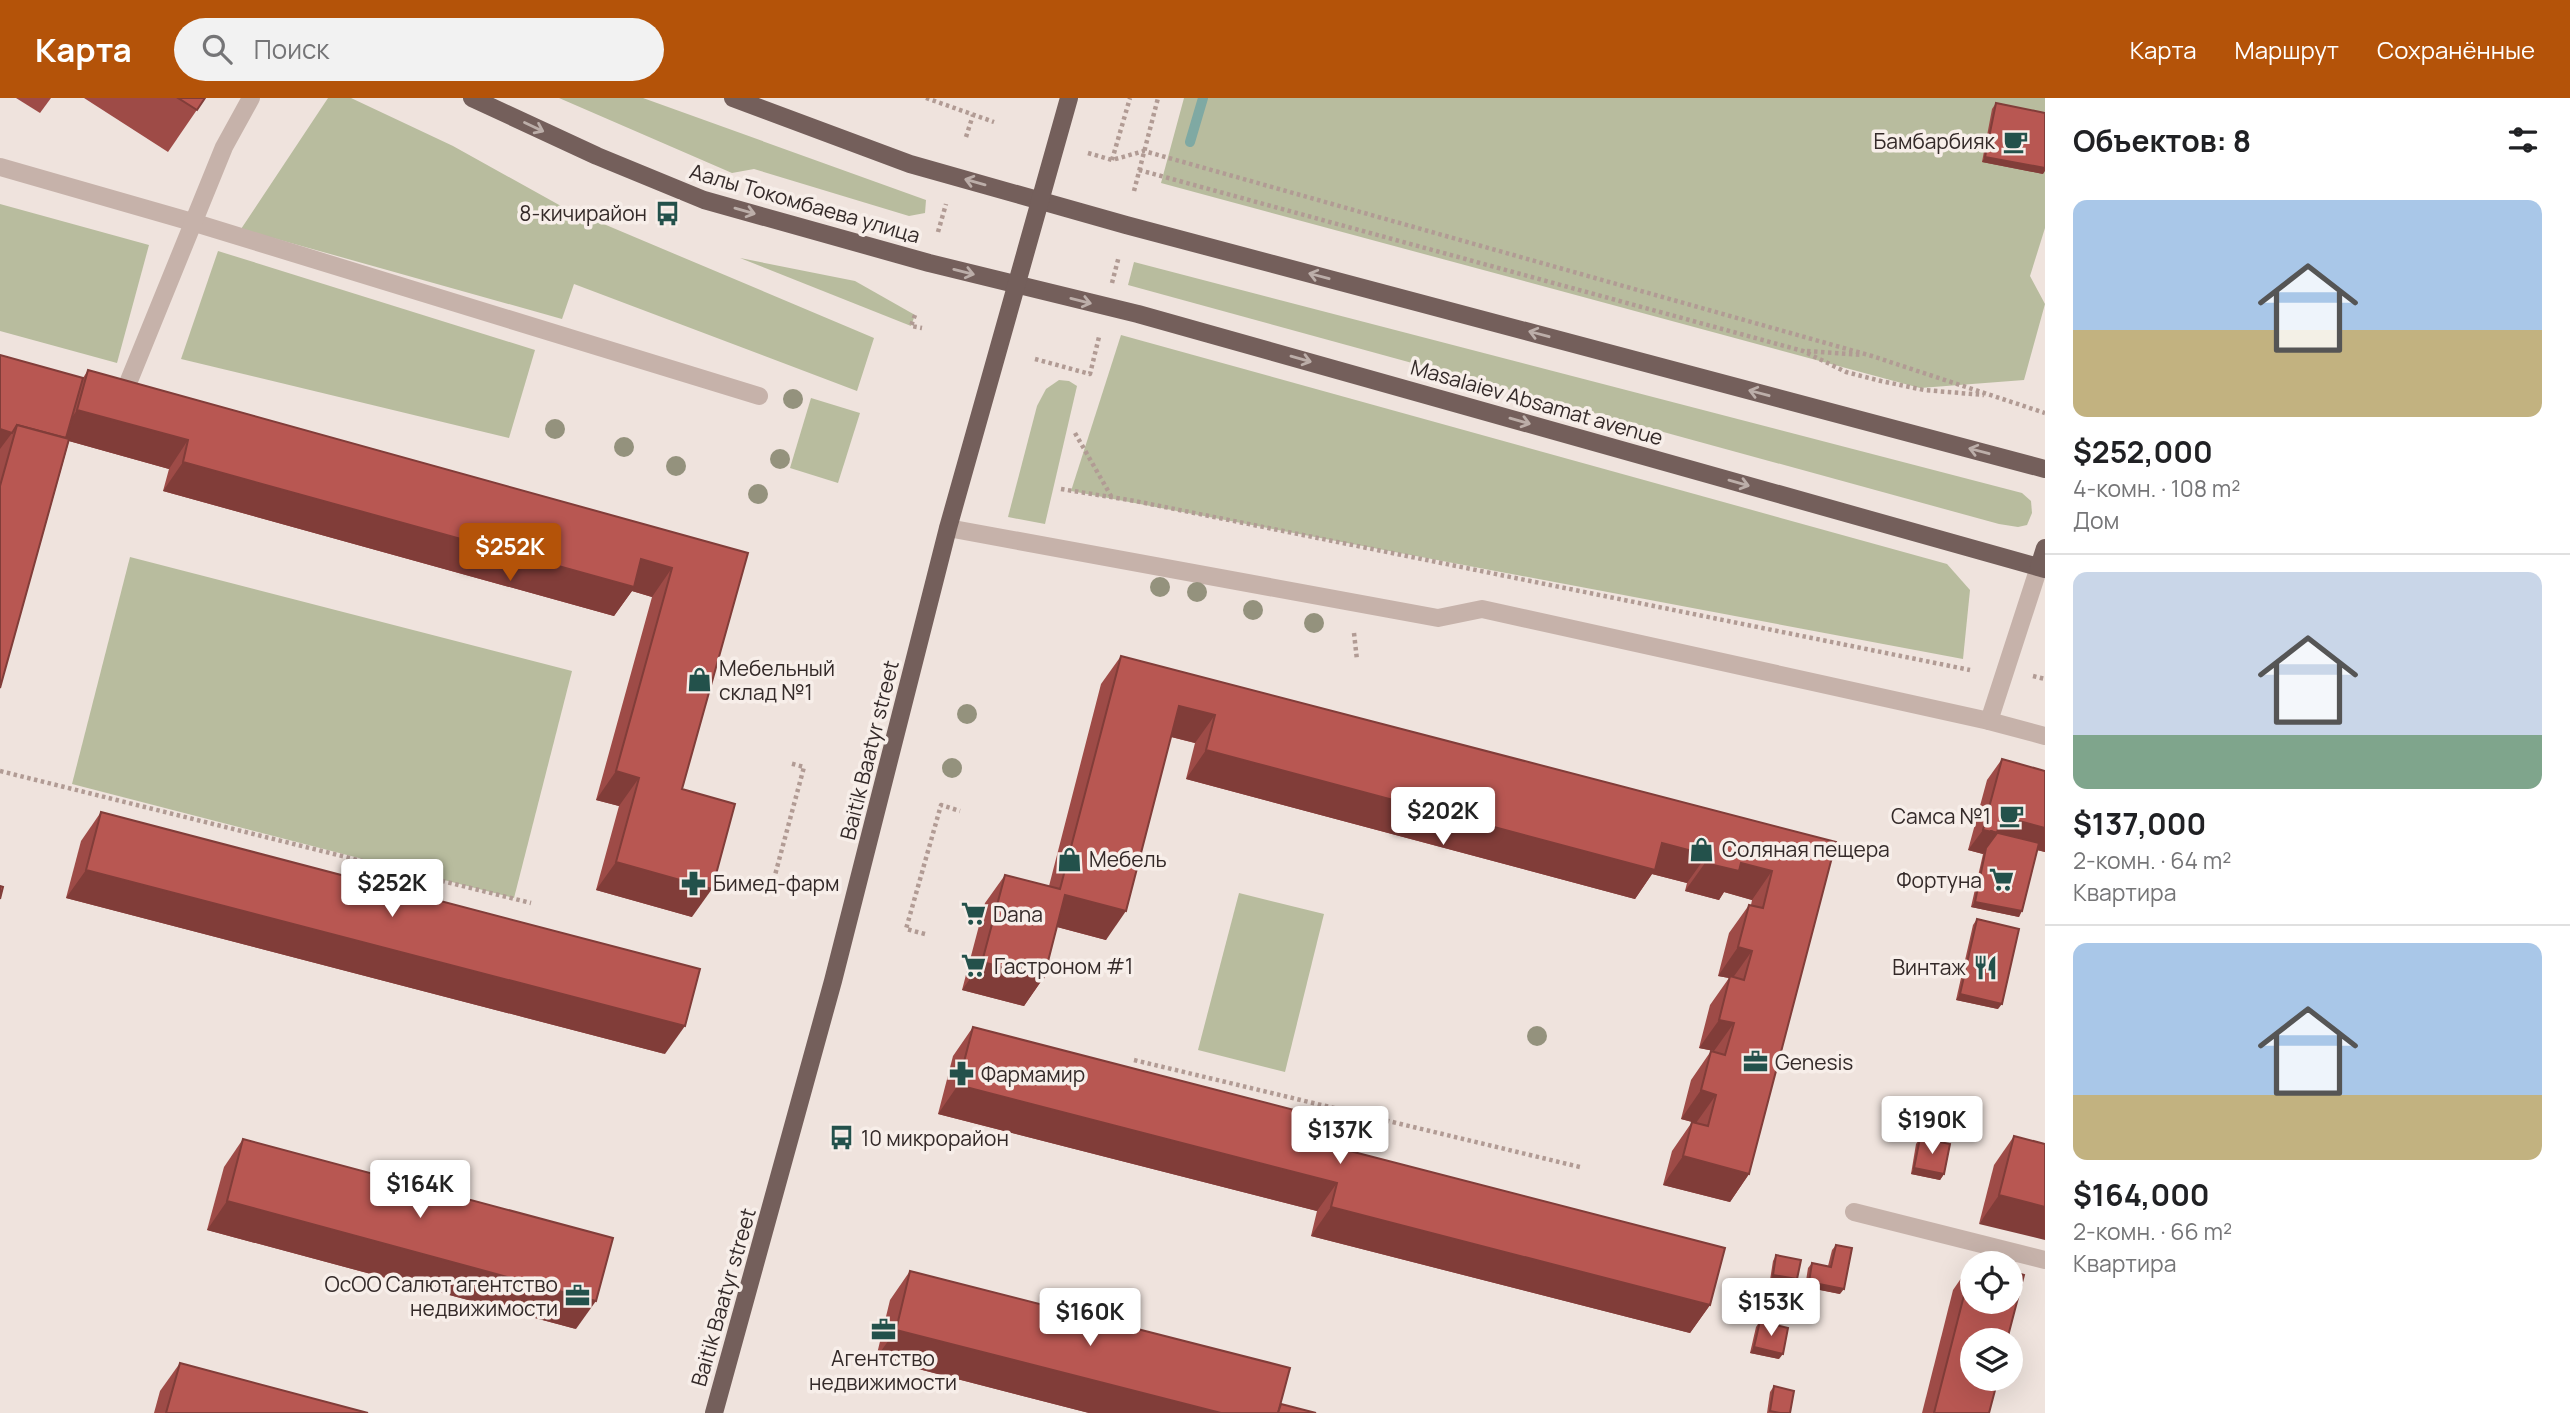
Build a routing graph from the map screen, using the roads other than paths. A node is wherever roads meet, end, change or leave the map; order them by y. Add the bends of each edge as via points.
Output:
1 (251, 98) edge
2 (472, 98) edge
3 (733, 98) edge
4 (1069, 98) edge
5 (0, 167) edge
6 (1041, 201) junction
7 (192, 222) junction
8 (1015, 284) junction
9 (126, 388) edge
10 (759, 396) dead end
11 (2045, 469) edge
12 (948, 528) junction
13 (2045, 548) edge
14 (2042, 568) edge
15 (1989, 721) junction
16 (2045, 736) edge
17 (1854, 1212) dead end
18 (2045, 1260) edge
19 (714, 1413) edge

1 - 7 street
2 -> 8 main road, Аалы Токомбаева улица via 704,200
6 -> 3 main road via 910,164
4 - 6 main road, Baitik Baatyr street
5 - 7 street
6 - 8 main road, Baitik Baatyr street
11 -> 6 main road
7 - 9 street
7 - 10 street
8 - 12 main road, Baitik Baatyr street
8 -> 14 main road, Masalaiev Absamat avenue via 1151,317
12 - 15 street via 1438,618 1482,609
12 - 19 main road, Baitik Baatyr street via 833,981
13 - 14 main road
14 - 15 street
15 - 16 street
17 - 18 street

